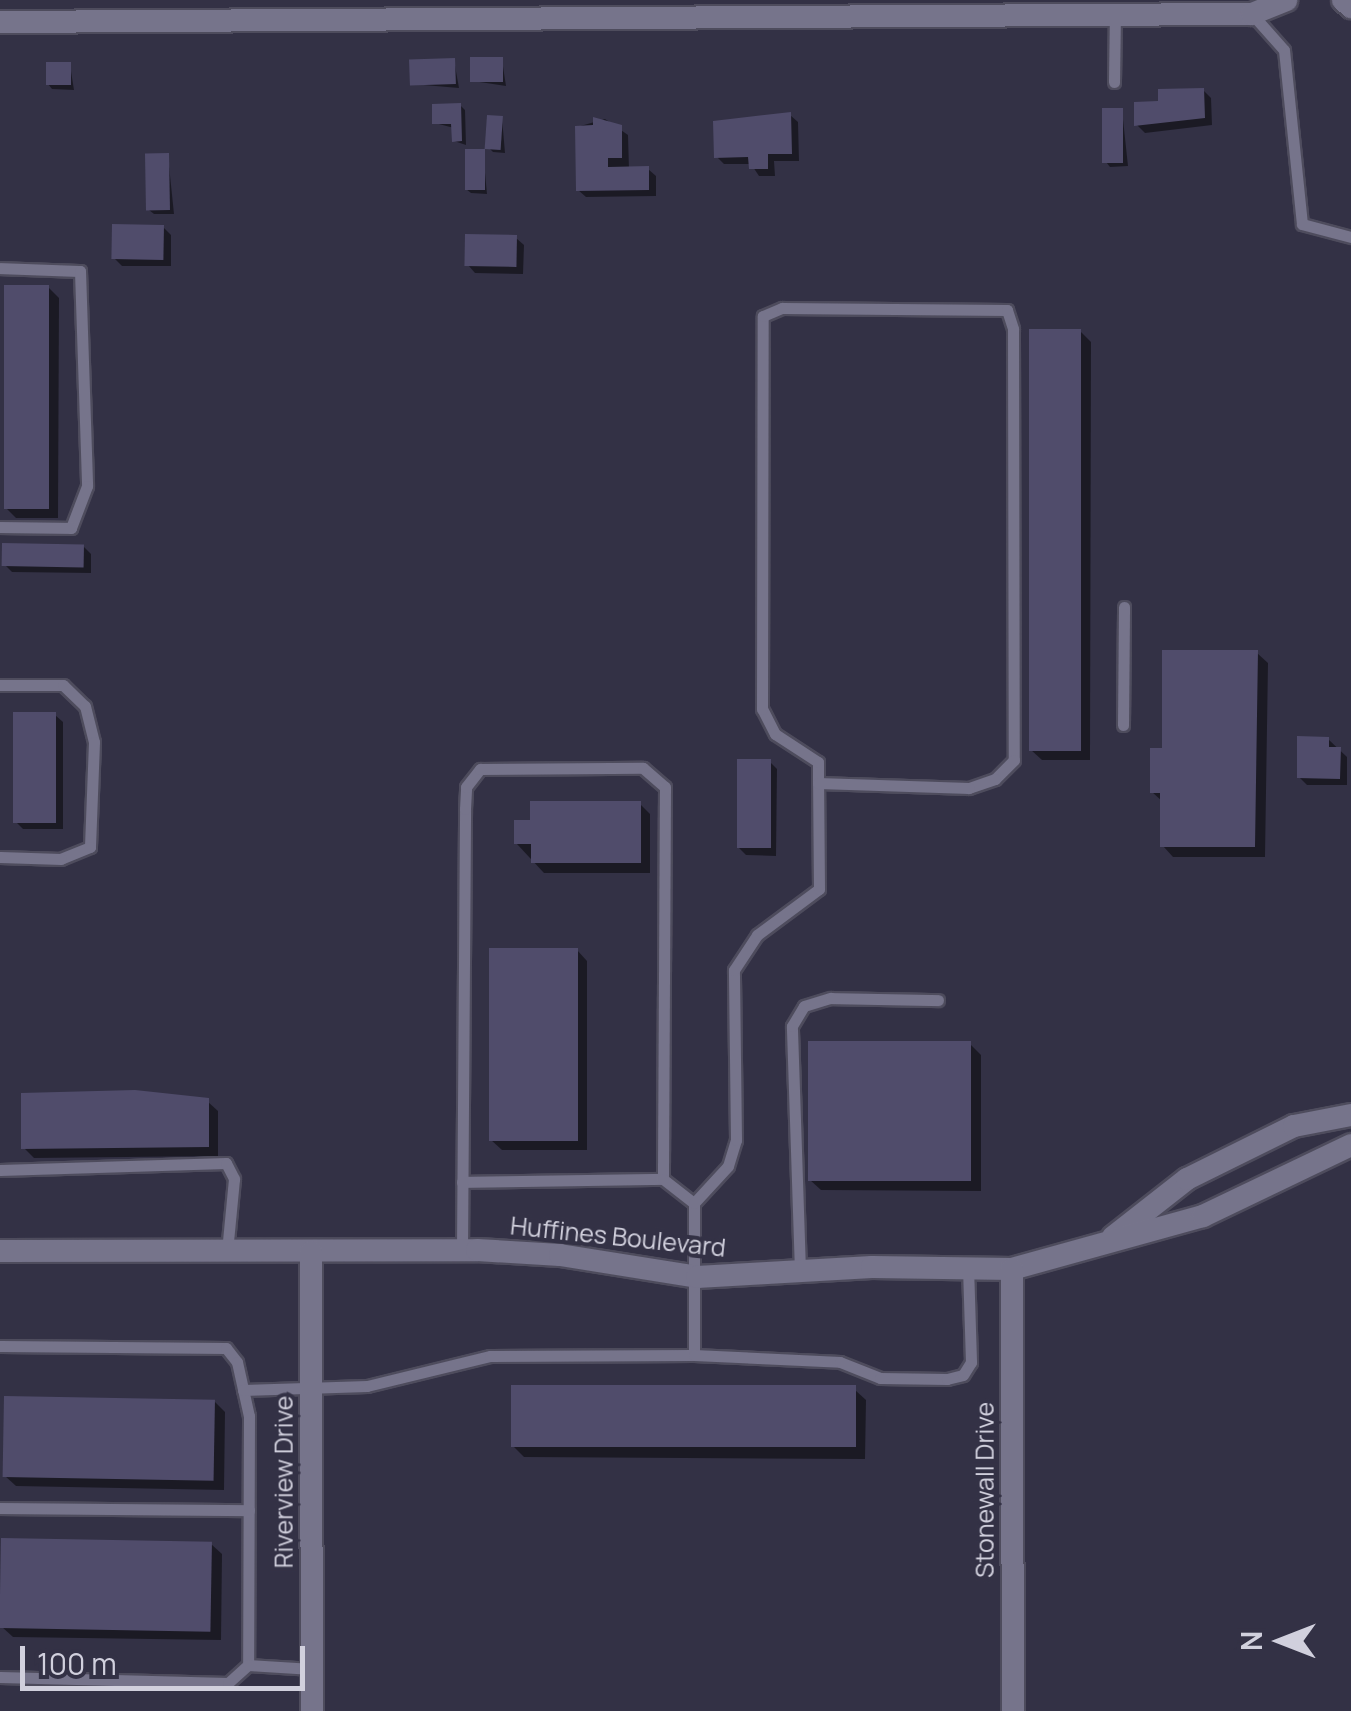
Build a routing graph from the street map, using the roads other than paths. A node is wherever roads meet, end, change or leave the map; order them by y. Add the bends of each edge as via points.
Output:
1 (1286, 0) edge
2 (1343, 0) edge
3 (1351, 7) edge
4 (286, 9) edge
5 (1114, 14) junction
6 (1252, 14) junction
7 (0, 22) edge
8 (1114, 82) dead end
9 (1351, 237) edge
10 (0, 268) edge
11 (0, 527) edge
12 (1124, 607) dead end
13 (0, 685) edge
14 (1122, 725) dead end
15 (818, 782) junction
16 (0, 857) edge
17 (938, 1000) dead end
18 (1351, 1115) edge
19 (1351, 1145) edge
20 (0, 1170) edge
21 (663, 1179) junction
22 (462, 1182) junction
23 (694, 1203) junction
24 (1106, 1242) junction
25 (462, 1250) junction
26 (0, 1252) edge
27 (227, 1252) junction
28 (311, 1252) junction
29 (968, 1267) junction
30 (800, 1270) junction
31 (1012, 1270) junction
32 (697, 1276) junction
33 (0, 1346) edge
34 (694, 1355) junction
35 (310, 1388) junction
36 (243, 1390) junction
37 (0, 1508) edge
38 (249, 1510) junction
39 (248, 1665) junction
40 (312, 1669) junction
41 (0, 1677) edge
42 (312, 1711) edge
43 (1012, 1711) edge

1 - 6 street
2 - 3 street
4 - 5 street
4 - 7 street
5 - 6 street
5 - 8 lane
6 - 9 lane via 1284,50 1302,224
10 - 11 lane via 80,270 87,486 71,528
12 - 14 lane
13 - 16 lane via 63,685 85,706 94,742 90,847 61,859
15 - 15 lane via 818,762 775,734 762,709 763,316 782,308 1007,310 1014,329 1014,760 995,779 968,788
15 - 23 lane via 818,888 757,935 734,970 734,1155
17 - 30 lane via 831,998 804,1006 792,1026
18 - 24 street, Huffines Boulevard via 1294,1126 1186,1178
19 - 24 street, Huffines Boulevard via 1203,1216
20 - 27 lane via 226,1164 234,1178
21 - 22 lane
21 - 22 lane via 665,786 643,768 480,769 466,787 465,809
21 - 23 lane
22 - 25 lane
23 - 32 lane
24 - 31 street, Huffines Boulevard
25 - 28 street, Huffines Boulevard
25 - 32 street, Huffines Boulevard via 560,1255
26 - 27 street, Huffines Boulevard
27 - 28 street, Huffines Boulevard
28 - 35 street, Riverview Drive
29 - 30 street, Huffines Boulevard
29 - 31 street, Huffines Boulevard
29 - 34 lane via 973,1327 963,1374 880,1378 840,1362
30 - 32 street, Huffines Boulevard
31 - 43 street, Stonewall Drive
32 - 34 lane
33 - 36 lane via 226,1348
34 - 35 lane via 490,1356 367,1386
35 - 36 lane
35 - 40 street, Riverview Drive
36 - 38 lane
37 - 38 lane
38 - 39 lane
39 - 40 lane
39 - 41 lane via 228,1683
40 - 42 street, Riverview Drive

